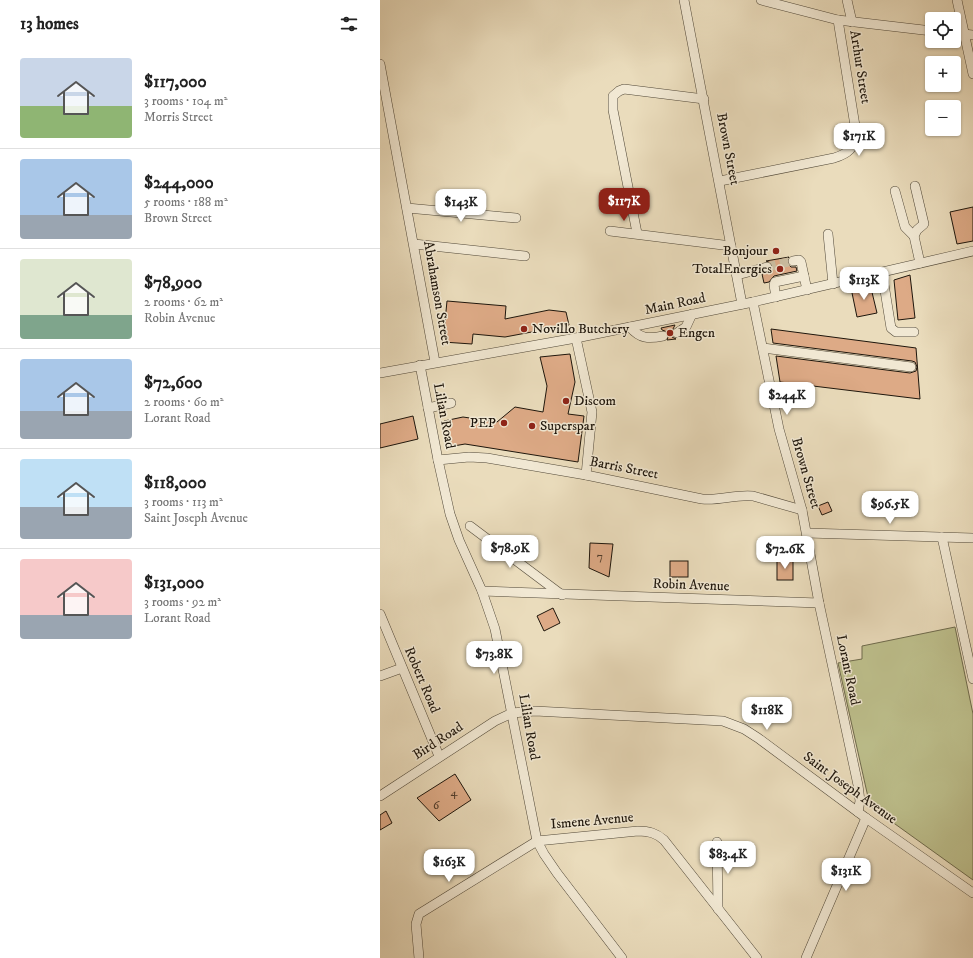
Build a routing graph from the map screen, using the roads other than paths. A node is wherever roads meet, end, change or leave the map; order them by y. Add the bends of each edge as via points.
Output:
1 (684, 0) edge
2 (761, 0) edge
3 (848, 0) edge
4 (957, 0) edge
5 (787, 4) edge
6 (838, 20) junction
7 (852, 22) junction
8 (925, 30) edge
9 (969, 34) edge
10 (380, 64) edge
11 (973, 74) edge
12 (704, 99) junction
13 (720, 182) junction
14 (914, 186) dead end
15 (895, 191) dead end
16 (407, 208) junction
17 (516, 218) dead end
18 (610, 231) dead end
19 (637, 233) junction
20 (828, 234) dead end
21 (914, 236) junction
22 (414, 244) junction
23 (731, 246) junction
24 (973, 251) edge
25 (525, 256) dead end
26 (793, 261) dead end
27 (920, 263) junction
28 (767, 267) tunnel mouth
29 (882, 272) junction
30 (737, 275) junction
31 (804, 276) junction
32 (833, 284) junction
33 (807, 290) junction
34 (776, 297) junction
35 (753, 302) junction
36 (742, 304) junction
37 (692, 314) junction
38 (630, 327) junction
39 (914, 332) dead end
40 (677, 333) dead end
41 (663, 336) dead end
42 (576, 338) junction
43 (763, 348) junction
44 (435, 362) junction
45 (420, 365) junction
46 (911, 367) dead end
47 (380, 373) edge
48 (451, 403) dead end
49 (428, 408) junction
50 (438, 460) junction
51 (586, 475) junction
52 (802, 510) junction
53 (470, 526) dead end
54 (807, 533) junction
55 (942, 537) junction
56 (973, 538) edge
57 (482, 591) junction
58 (562, 595) junction
59 (819, 602) junction
60 (380, 614) edge
61 (402, 668) junction
62 (380, 676) edge
63 (973, 679) edge
64 (512, 713) junction
65 (439, 756) junction
66 (380, 796) edge
67 (862, 815) junction
68 (537, 841) junction
69 (717, 842) dead end
70 (973, 893) edge
71 (718, 909) junction
72 (419, 958) edge
73 (622, 958) edge
74 (757, 958) edge
75 (806, 958) edge

1 - 12 street, Brown Street
2 - 5 street
3 - 7 street
4 - 9 street
5 - 6 street
6 - 7 street
6 - 13 street, Arthur Street via 856,132 856,139 850,150 834,158
7 - 8 street
9 - 11 street
10 - 16 street, Abrahamson Street
12 - 13 street, Brown Street
12 - 19 street via 629,89 619,91 613,96 613,110
13 - 23 street, Brown Street
14 - 21 street via 924,224
15 - 21 street via 905,227
16 - 17 street
16 - 22 street, Abrahamson Street
18 - 19 street
19 - 23 street
20 - 32 street
21 - 27 street
22 - 25 street
22 - 44 street, Abrahamson Street
23 - 30 street, Brown Street
24 - 27 street, Main Road
26 - 31 street via 800,261
27 - 29 street, Main Road
28 - 30 street
29 - 32 street, Main Road
29 - 39 street via 891,328 896,332
30 - 36 street, Brown Street
31 - 33 street
31 - 34 street via 775,282
32 - 33 street, Main Road
33 - 34 street, Main Road
34 - 35 street, Main Road
35 - 36 street, Main Road
35 - 43 street, Brown Street
36 - 37 street, Main Road
37 - 38 street, Main Road
37 - 40 street via 686,327
38 - 41 street via 643,338
38 - 42 street, Main Road
42 - 44 street, Main Road
42 - 51 street via 592,412
43 - 46 street
43 - 52 street, Brown Street via 779,429
44 - 45 street, Main Road
45 - 47 street, Main Road
45 - 49 street, Lilian Road
48 - 49 street
49 - 50 street, Lilian Road
50 - 51 street, Barris Street via 487,458
50 - 57 street, Lilian Road via 453,524
51 - 52 street, Barris Street via 708,500 747,495
52 - 54 street, Brown Street
53 - 58 street
54 - 55 street
54 - 59 street, Lorant Road
55 - 56 street
55 - 63 street
57 - 58 street, Robin Avenue
57 - 64 street, Lilian Road via 495,629
58 - 59 street, Robin Avenue
59 - 67 street, Lorant Road via 858,785
60 - 61 street, Robert Road
61 - 62 street
61 - 65 street, Robert Road
64 - 65 street, Bird Road
64 - 67 street, Saint Joseph Avenue via 535,711 733,723 758,738
64 - 68 street, Lilian Road
65 - 66 street, Bird Road
67 - 70 street, Saint Joseph Avenue
67 - 75 street, Lorant Road
68 - 71 street, Ismene Avenue via 649,831 664,840
68 - 72 street via 419,914 416,924
68 - 73 street, Lilian Road via 557,873
69 - 71 street
71 - 74 street, Ismene Avenue

